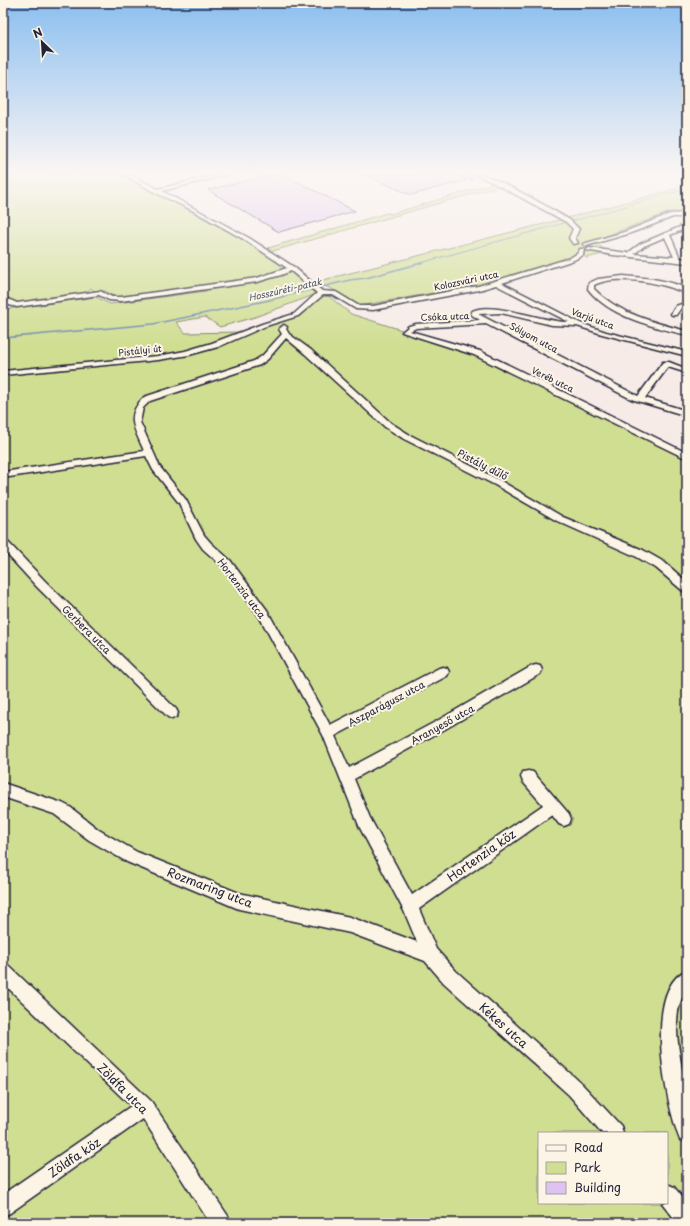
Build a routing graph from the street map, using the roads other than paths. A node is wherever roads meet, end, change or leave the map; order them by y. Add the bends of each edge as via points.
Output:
1 (233, 231) edge
2 (575, 231) edge
3 (631, 231) edge
4 (674, 231) edge
5 (667, 234) junction
6 (575, 243) junction
7 (588, 247) junction
8 (582, 250) junction
9 (630, 254) junction
10 (678, 260) junction
11 (687, 261) edge
12 (292, 268) junction
13 (498, 283) junction
14 (316, 290) junction
15 (687, 292) edge
16 (3, 299) edge
17 (687, 304) edge
18 (674, 314) dead end
19 (296, 315) junction
20 (274, 322) junction
21 (487, 322) junction
22 (578, 324) junction
23 (285, 331) junction
24 (405, 332) joint
25 (687, 334) edge
26 (687, 354) edge
27 (687, 371) edge
28 (3, 373) edge
29 (640, 399) junction
30 (687, 414) edge
31 (149, 453) junction
32 (687, 456) edge
33 (3, 475) edge
34 (3, 544) edge
35 (687, 588) edge
36 (536, 670) dead end
37 (443, 672) dead end
38 (172, 713) dead end
39 (328, 733) junction
40 (347, 776) junction
41 (528, 777) dead end
42 (3, 790) edge
43 (553, 806) junction
44 (564, 819) dead end
45 (410, 906) junction
46 (430, 955) junction
47 (3, 972) edge
48 (687, 978) edge
49 (145, 1107) junction
50 (613, 1132) edge
51 (687, 1133) edge
52 (668, 1195) edge
53 (3, 1206) edge
54 (687, 1218) edge
55 (221, 1223) edge

1 - 12 street
2 - 6 street via 572,238
3 - 7 street
4 - 5 street
5 - 9 street via 642,245
5 - 10 street
6 - 7 street
6 - 8 street via 572,247
7 - 8 street
7 - 9 street via 608,253
8 - 13 street, Kolozsvári utca via 581,254 572,259
9 - 10 street
10 - 11 street
12 - 14 street
12 - 16 street via 258,280 126,299 114,299 98,293 18,305
13 - 14 street, Kolozsvári utca via 368,308 358,308 331,292
13 - 22 street, Varjú utca
14 - 19 street, Hortenzia utca
15 - 25 street via 683,288 668,284 627,279 597,280 591,284 591,288 601,300 630,315
17 - 18 street via 678,307
19 - 20 street, Pistályi út
19 - 23 street, Hortenzia utca
20 - 23 street, Pistály dűlő
20 - 28 street, Pistályi út via 215,344 169,356
21 - 22 street, Sólyom utca via 474,312 499,311 553,323
21 - 24 street, Csóka utca via 416,326
21 - 29 street, Sólyom utca via 564,363
22 - 26 street, Varjú utca
23 - 31 street, Hortenzia utca via 263,360 151,397 144,402 139,407 136,422
23 - 35 street, Pistály dűlő via 388,425 560,519 639,553 660,565
24 - 32 street, Veréb utca via 477,353
27 - 29 street via 666,364
29 - 30 street, Sólyom utca
31 - 33 street
31 - 39 street, Hortenzia utca via 156,468 183,502 200,537 226,563 263,613
34 - 38 street, Gerbera utca
36 - 40 street, Aranyeső utca
37 - 39 street, Aszparágusz utca
39 - 40 street, Hortenzia utca
40 - 45 street, Hortenzia utca via 365,822
41 - 43 street
42 - 46 street, Rozmaring utca via 57,808 94,835 132,857 239,901 350,925
43 - 44 street
43 - 45 street, Hortenzia köz
45 - 46 street, Kékes utca
46 - 50 street, Kékes utca via 450,977 575,1089
47 - 49 street, Zöldfa utca
48 - 51 street via 678,987 674,998 669,1021 669,1044 674,1080
49 - 53 street, Zöldfa köz
49 - 55 street, Zöldfa utca
52 - 54 street

